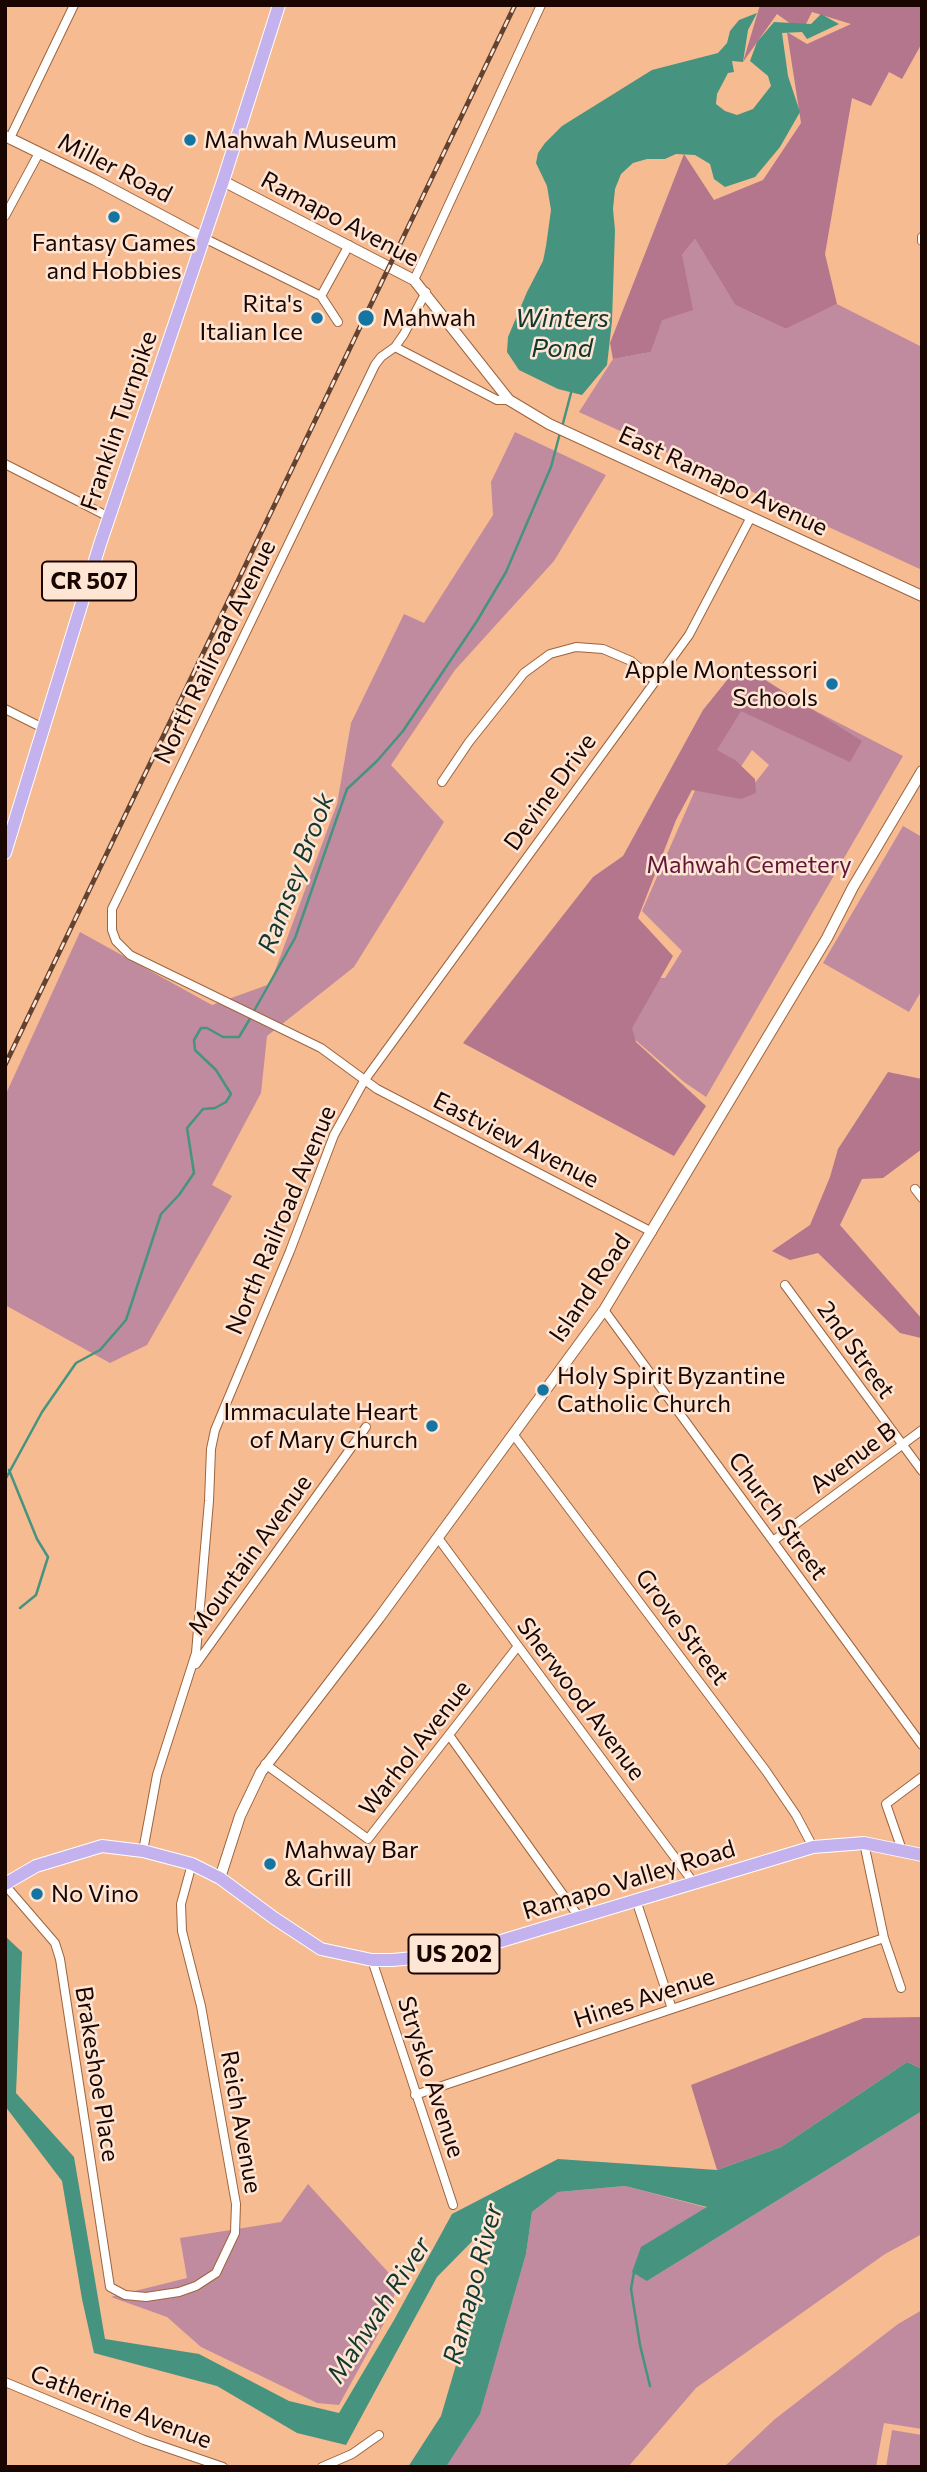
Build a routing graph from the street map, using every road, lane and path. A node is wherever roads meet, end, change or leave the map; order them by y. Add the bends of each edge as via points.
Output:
1 (74, 5) edge
2 (279, 5) edge
3 (541, 5) edge
4 (8, 137) edge
5 (39, 153) junction
6 (223, 181) junction
7 (5, 216) edge
8 (204, 238) junction
9 (349, 245) junction
10 (415, 280) junction
11 (426, 292) junction
12 (321, 296) junction
13 (338, 322) dead end
14 (395, 346) junction
15 (509, 400) junction
16 (5, 464) edge
17 (109, 517) junction
18 (751, 517) junction
19 (922, 596) edge
20 (654, 680) junction
21 (5, 709) edge
22 (43, 728) junction
23 (922, 771) edge
24 (442, 782) dead end
25 (6, 846) edge
26 (364, 1081) junction
27 (915, 1189) dead end
28 (922, 1198) edge
29 (652, 1232) junction
30 (785, 1285) dead end
31 (604, 1310) junction
32 (366, 1427) dead end
33 (922, 1430) edge
34 (513, 1434) junction
35 (902, 1445) junction
36 (922, 1471) edge
37 (438, 1538) junction
38 (773, 1541) junction
39 (518, 1647) junction
40 (191, 1670) junction
41 (449, 1735) junction
42 (922, 1745) edge
43 (265, 1764) junction
44 (922, 1777) edge
45 (864, 1843) junction
46 (813, 1847) junction
47 (902, 1850) junction
48 (143, 1851) junction
49 (922, 1855) edge
50 (192, 1864) junction
51 (220, 1878) junction
52 (693, 1882) junction
53 (5, 1884) edge
54 (636, 1900) junction
55 (579, 1917) junction
56 (884, 1938) junction
57 (372, 1960) junction
58 (901, 1989) dead end
59 (672, 2009) junction
60 (415, 2095) junction
61 (453, 2205) dead end
62 (110, 2287) joint
63 (5, 2382) edge
64 (379, 2435) dead end
65 (223, 2467) edge
66 (322, 2467) edge

1 - 4 street
2 - 6 main road, Franklin Turnpike / CR 507
3 - 10 street
4 - 5 main road, Miller Road
5 - 7 street
5 - 8 main road, Miller Road
6 - 8 main road, Franklin Turnpike / CR 507
6 - 9 main road, Ramapo Avenue
8 - 12 street
8 - 17 main road, Franklin Turnpike / CR 507
9 - 10 main road, Ramapo Avenue
9 - 12 street
10 - 11 main road, Ramapo Avenue
11 - 14 street, North Railroad Avenue
11 - 15 main road, Ramapo Avenue
12 - 13 street
14 - 15 street via 497,400
14 - 26 street, North Railroad Avenue via 375,365 112,909 112,930 130,955 321,1048
15 - 18 main road, East Ramapo Avenue via 549,424
16 - 17 street
17 - 22 main road, Franklin Turnpike / CR 507
18 - 19 main road, East Ramapo Avenue
18 - 20 street, Devine Drive via 689,635
20 - 24 street via 631,661 603,649 576,647 550,654 524,673
20 - 26 street, Devine Drive
21 - 22 street
22 - 25 main road, Franklin Turnpike / CR 507
23 - 29 main road, Island Road
26 - 29 street, Eastview Avenue
26 - 40 street, North Railroad Avenue via 334,1135 215,1430 200,1625
27 - 28 street
29 - 31 main road, Island Road
30 - 35 street, 2nd Street
31 - 34 main road, Island Road
31 - 38 street, Church Street
32 - 40 street, Mountain Avenue
33 - 35 street, Avenue B
34 - 37 main road, Island Road
34 - 46 street, Grove Street via 766,1771
35 - 36 street, 2nd Street
35 - 38 street, Avenue B
37 - 39 street, Sherwood Avenue
37 - 43 main road, Island Road
38 - 42 street, Church Street
39 - 41 street, Warhol Avenue
39 - 52 street, Sherwood Avenue
40 - 48 street, North Railroad Avenue via 157,1775
41 - 43 street, Warhol Avenue via 368,1839
41 - 55 street
43 - 51 main road, Island Road via 249,1793
44 - 47 street via 886,1804
45 - 46 main road, Ramapo Valley Road / US 202
45 - 47 main road, Ramapo Valley Road / US 202
45 - 56 street
46 - 52 main road, Ramapo Valley Road / US 202
47 - 49 main road, Ramapo Valley Road / US 202
48 - 50 main road, Ramapo Valley Road / US 202
48 - 53 main road, Ramapo Valley Road / US 202 via 102,1846 36,1866
50 - 51 main road, Ramapo Valley Road / US 202
50 - 62 street, Reich Avenue via 181,1903 182,1931 201,2006 232,2177 235,2233 216,2273 196,2286 146,2297 125,2295
51 - 57 main road, Ramapo Valley Road / US 202 via 321,1949
52 - 54 main road, Ramapo Valley Road / US 202
53 - 62 street, Brakeshoe Place via 55,1943 60,1959
54 - 55 main road, Ramapo Valley Road / US 202
54 - 59 street
55 - 57 main road, Ramapo Valley Road / US 202 via 458,1954
56 - 58 street
56 - 59 street, Hines Avenue
57 - 60 street, Strysko Avenue
59 - 60 street, Hines Avenue
60 - 61 street, Strysko Avenue
63 - 65 street, Catherine Avenue via 144,2440
64 - 66 street

